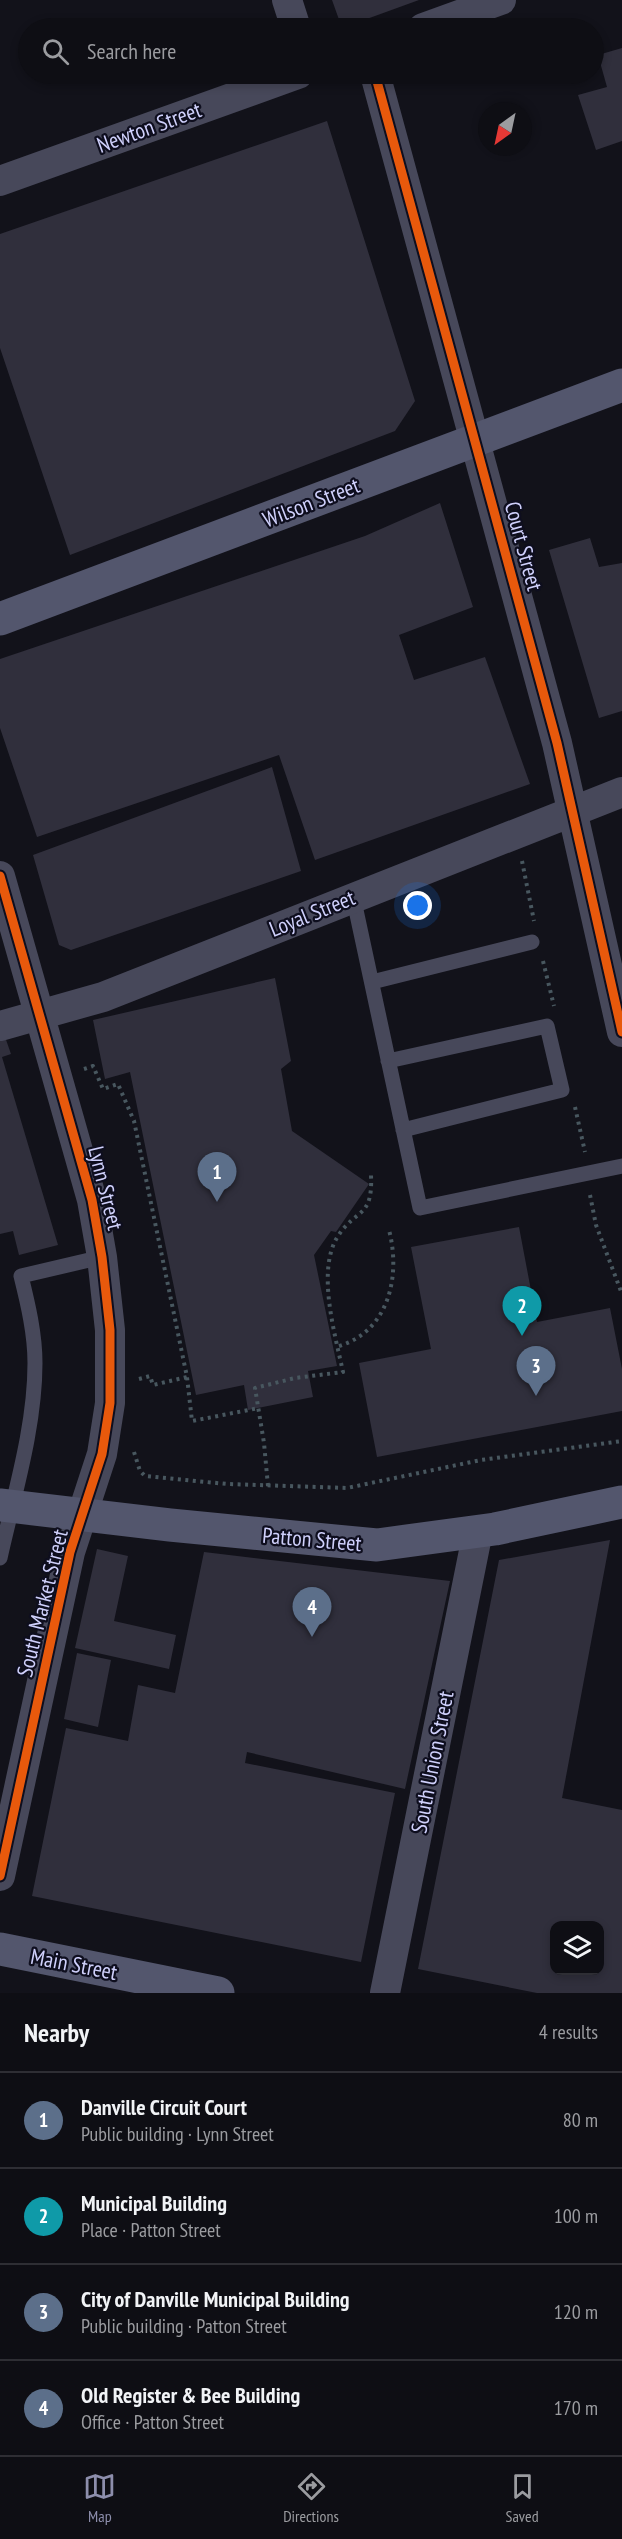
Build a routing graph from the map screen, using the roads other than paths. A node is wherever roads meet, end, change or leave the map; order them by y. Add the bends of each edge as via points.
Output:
1 (287, 0) edge
2 (501, 0) edge
3 (293, 18) edge
4 (451, 18) edge
5 (270, 84) edge
6 (378, 84) edge
7 (0, 182) edge
8 (622, 385) edge
9 (475, 440) junction
10 (0, 619) edge
11 (622, 792) edge
12 (573, 811) junction
13 (0, 876) edge
14 (353, 896) junction
15 (532, 942) dead end
16 (372, 982) junction
17 (39, 1017) junction
18 (0, 1026) edge
19 (622, 1032) edge
20 (388, 1060) junction
21 (403, 1131) junction
22 (622, 1166) edge
23 (102, 1257) junction
24 (622, 1502) edge
25 (6, 1505) edge
26 (84, 1515) junction
27 (478, 1531) junction
28 (0, 1558) edge
29 (0, 1876) edge
30 (0, 1949) edge
31 (218, 1993) edge
32 (385, 1993) edge

1 - 3 street
2 - 4 street
5 - 7 street, Newton Street
6 - 9 street, Court Street
8 - 9 main road, Wilson Street
9 - 10 main road, Wilson Street
9 - 12 street, Court Street
11 - 12 street, Loyal Street
12 - 14 street, Loyal Street
12 - 19 street, Court Street
13 - 17 street, Lynn Street
14 - 16 lane
14 - 17 street, Loyal Street via 103,997
15 - 16 lane
16 - 20 lane
17 - 18 street, Loyal Street
17 - 23 street, Lynn Street via 92,1200
20 - 21 lane
20 - 21 lane via 547,1026 562,1090
21 - 22 lane via 420,1208
23 - 25 lane via 21,1276 35,1362 31,1410
23 - 26 street, Lynn Street via 110,1330 110,1403 102,1454
24 - 27 main road, Patton Street
25 - 26 main road, Patton Street
25 - 28 lane
26 - 27 main road, Patton Street via 377,1545
26 - 29 street, South Market Street via 70,1552
27 - 32 street, South Union Street
30 - 31 main road, Main Street

